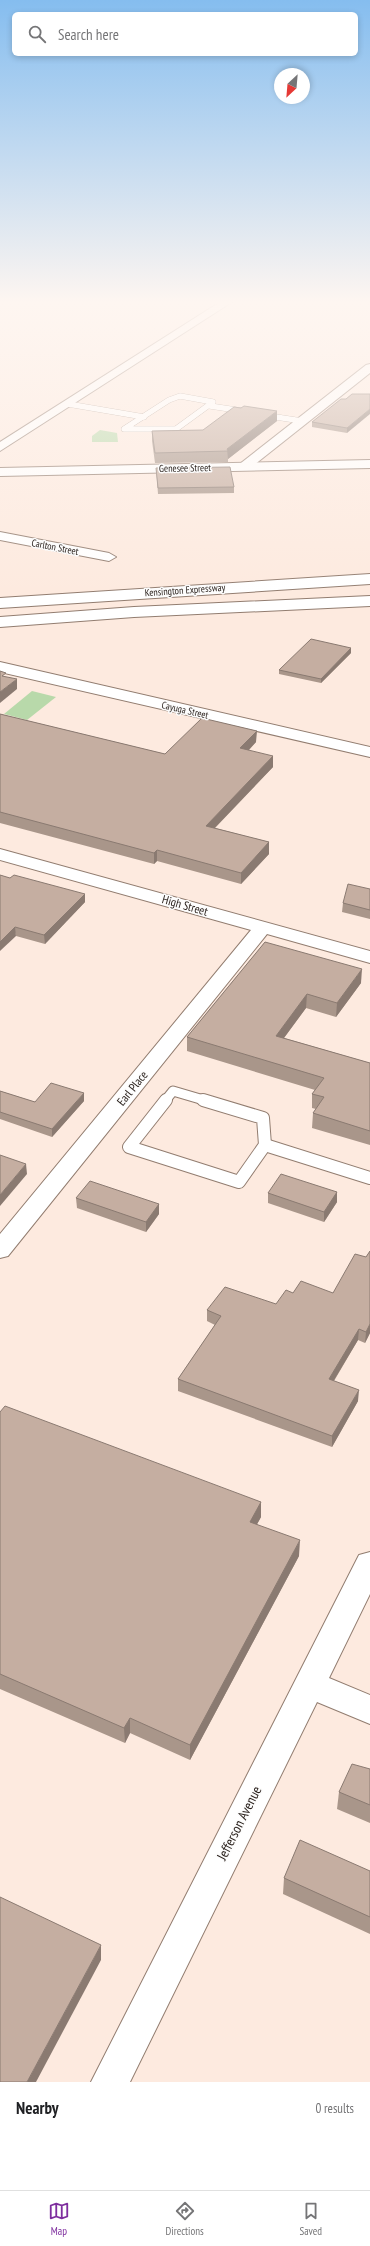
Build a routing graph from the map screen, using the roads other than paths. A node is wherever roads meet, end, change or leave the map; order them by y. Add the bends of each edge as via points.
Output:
1 (76, 399) edge
2 (171, 399) edge
3 (197, 399) edge
4 (330, 399) edge
5 (68, 404) junction
6 (210, 406) junction
7 (144, 417) junction
8 (302, 421) junction
9 (0, 447) edge
10 (370, 464) edge
11 (245, 466) junction
12 (0, 472) edge
13 (0, 536) edge
14 (109, 558) dead end
15 (370, 579) edge
16 (370, 601) edge
17 (0, 603) edge
18 (134, 612) junction
19 (370, 613) edge
20 (0, 622) edge
21 (0, 667) edge
22 (370, 752) edge
23 (0, 854) edge
24 (263, 927) junction
25 (370, 957) edge
26 (264, 1145) junction
27 (370, 1178) edge
28 (0, 1250) edge
29 (370, 1564) edge
30 (308, 1684) junction
31 (370, 1710) edge
32 (110, 2082) edge

1 - 5 street
2 - 7 lane
3 - 6 lane via 213,402
4 - 8 street
5 - 7 lane
5 - 9 street
6 - 7 lane via 176,429 124,429
6 - 8 lane
8 - 11 street
10 - 11 main road, Genesee Street
11 - 12 main road, Genesee Street
13 - 14 street, Carlton Street
15 - 17 main road, Kensington Expressway
16 - 18 main road, Kensington Expressway
18 - 19 main road
18 - 20 main road, Kensington Expressway
21 - 22 street, Cayuga Street
23 - 24 street, High Street
24 - 25 street, High Street
24 - 28 street, Earl Place
26 - 26 lane via 238,1182 129,1147 173,1091 263,1118
26 - 27 lane
29 - 30 main road, Jefferson Avenue
30 - 31 main road
30 - 32 main road, Jefferson Avenue

